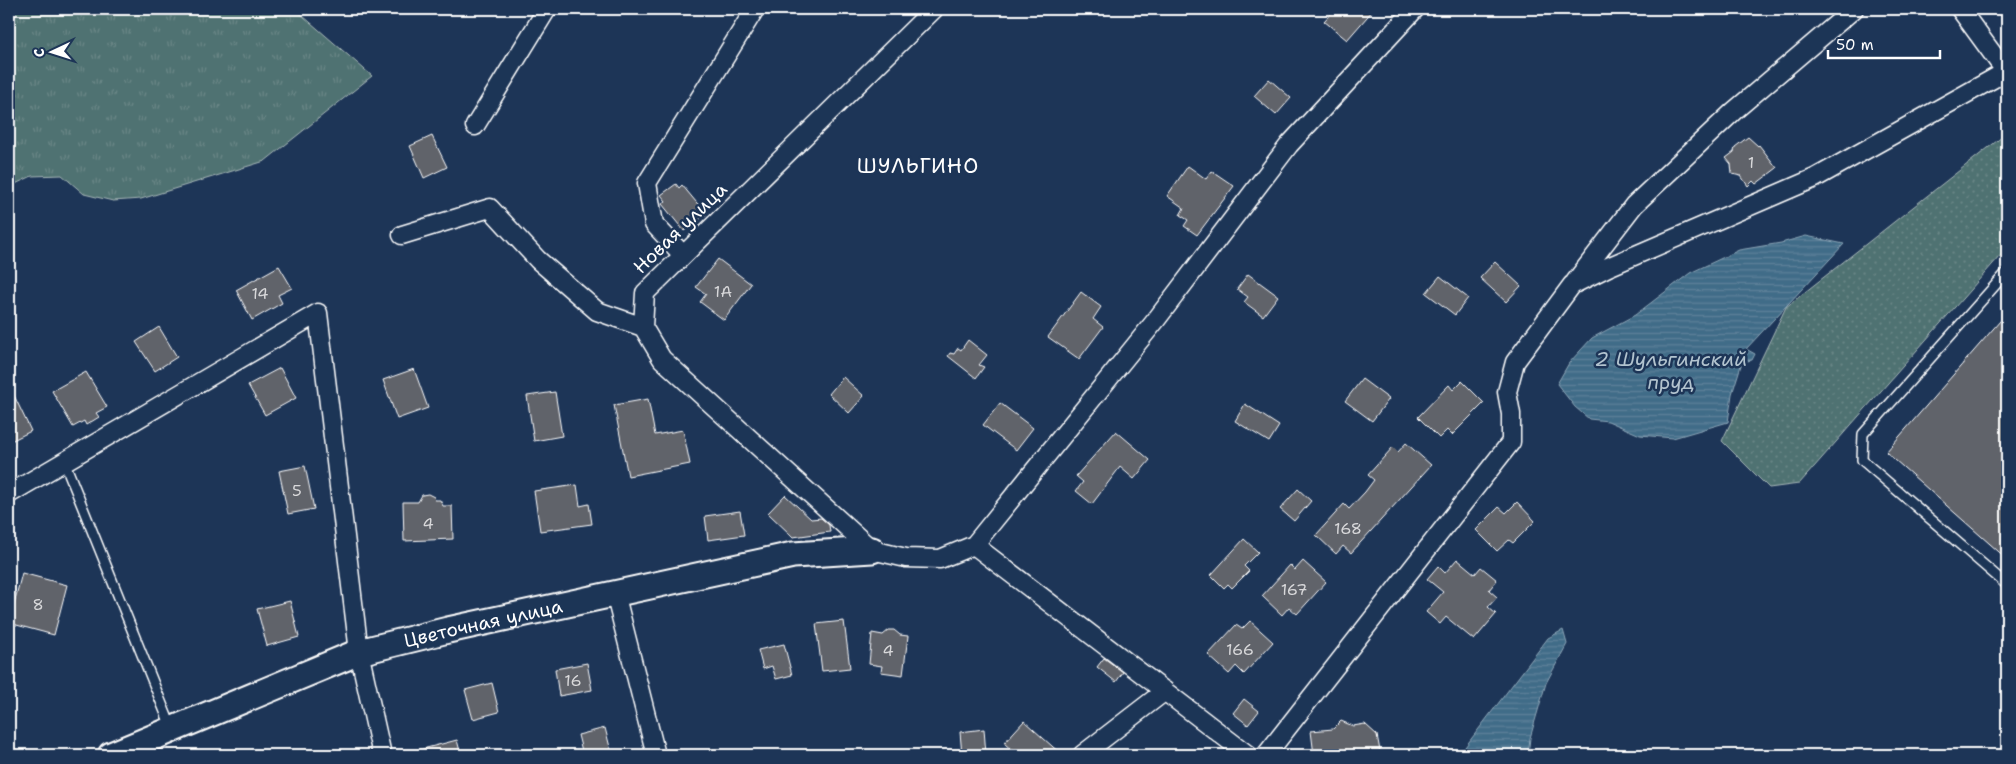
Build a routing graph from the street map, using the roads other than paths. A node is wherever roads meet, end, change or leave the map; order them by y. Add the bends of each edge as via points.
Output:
1 (547, 9) edge
2 (755, 9) edge
3 (934, 9) edge
4 (1415, 9) edge
5 (1854, 9) edge
6 (1960, 9) edge
7 (2007, 71) edge
8 (475, 126) dead end
9 (402, 235) dead end
10 (683, 255) junction
11 (2007, 272) edge
12 (1572, 285) junction
13 (643, 327) junction
14 (64, 461) junction
15 (9, 494) edge
16 (974, 545) junction
17 (872, 550) junction
18 (2007, 585) edge
19 (615, 593) junction
20 (359, 652) junction
21 (1165, 690) junction
22 (172, 729) junction
23 (111, 755) edge
24 (382, 755) edge
25 (656, 755) edge
26 (1082, 755) edge
27 (1248, 755) edge
28 (1266, 755) edge

1 - 8 street
2 - 10 street via 647,183 654,224
3 - 10 street, Новая улица
4 - 16 street via 1289,145 1156,320
5 - 12 street via 1734,110 1634,206
6 - 7 street
7 - 12 street via 1816,178
9 - 13 street via 490,208 538,260 597,310
10 - 13 street, Новая улица via 644,293
11 - 18 lane via 1863,434 1862,460
12 - 28 street via 1515,362 1507,392 1511,442
13 - 17 street via 662,359
14 - 15 street
14 - 20 street via 318,313
14 - 22 lane
16 - 17 street via 940,559 906,558
16 - 21 street
17 - 19 street, Цветочная улица via 793,555
19 - 20 street, Цветочная улица
19 - 25 street
20 - 22 street, Цветочная улица
20 - 24 street
21 - 26 street
21 - 27 street
22 - 23 street, Цветочная улица

